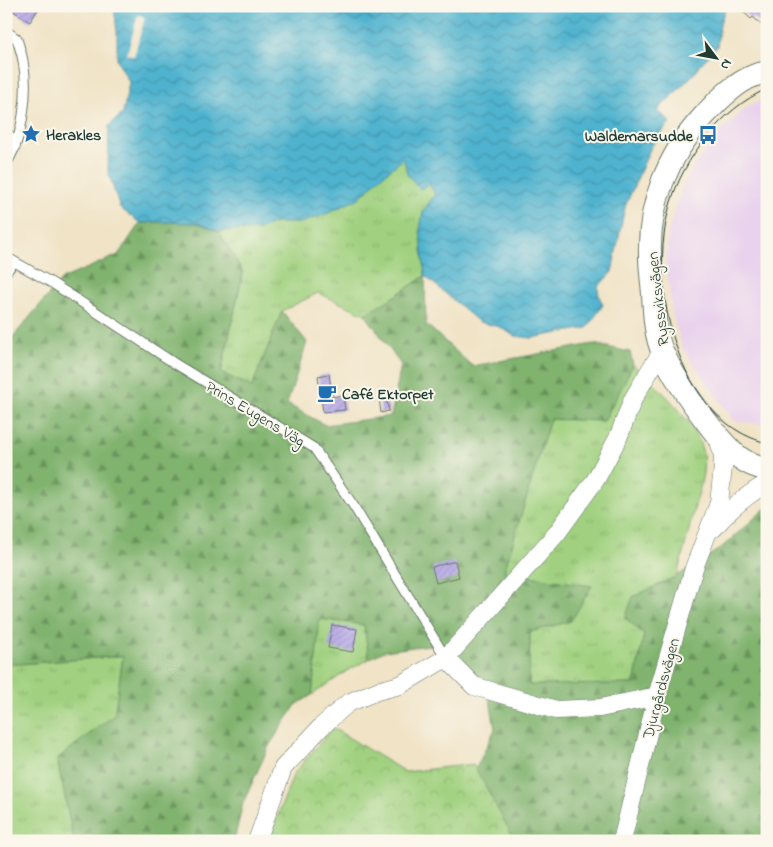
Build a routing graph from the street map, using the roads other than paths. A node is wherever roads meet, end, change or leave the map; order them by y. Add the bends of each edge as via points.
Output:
1 (6, 31) edge
2 (767, 72) edge
3 (6, 132) edge
4 (15, 148) junction
5 (6, 164) edge
6 (10, 259) edge
7 (6, 272) edge
8 (662, 352) junction
9 (718, 437) junction
10 (767, 469) edge
11 (767, 483) edge
12 (706, 538) junction
13 (446, 658) junction
14 (657, 696) junction
15 (257, 841) edge
16 (622, 841) edge

1 - 4 lane via 17,39 24,62 24,111
2 - 8 street, Ryssviksvägen via 736,86 708,112 680,145 663,179 652,219 650,255
3 - 4 lane
4 - 5 lane
6 - 7 lane
6 - 13 lane, Prins Eugens Väg via 314,448 354,505
8 - 9 street, Ryssviksvägen via 689,398
8 - 13 street via 633,399 618,438 596,479 557,533
9 - 10 street via 744,461
9 - 12 street, Djurgårdsvägen via 723,456 722,487 720,503
11 - 12 street, Djurgårdsvägen via 734,506
12 - 14 street, Djurgårdsvägen via 694,568
13 - 14 street, Prins Eugens Väg via 474,686 556,710 600,708
13 - 15 street via 400,685 348,704 321,727 284,768
14 - 16 street, Djurgårdsvägen

